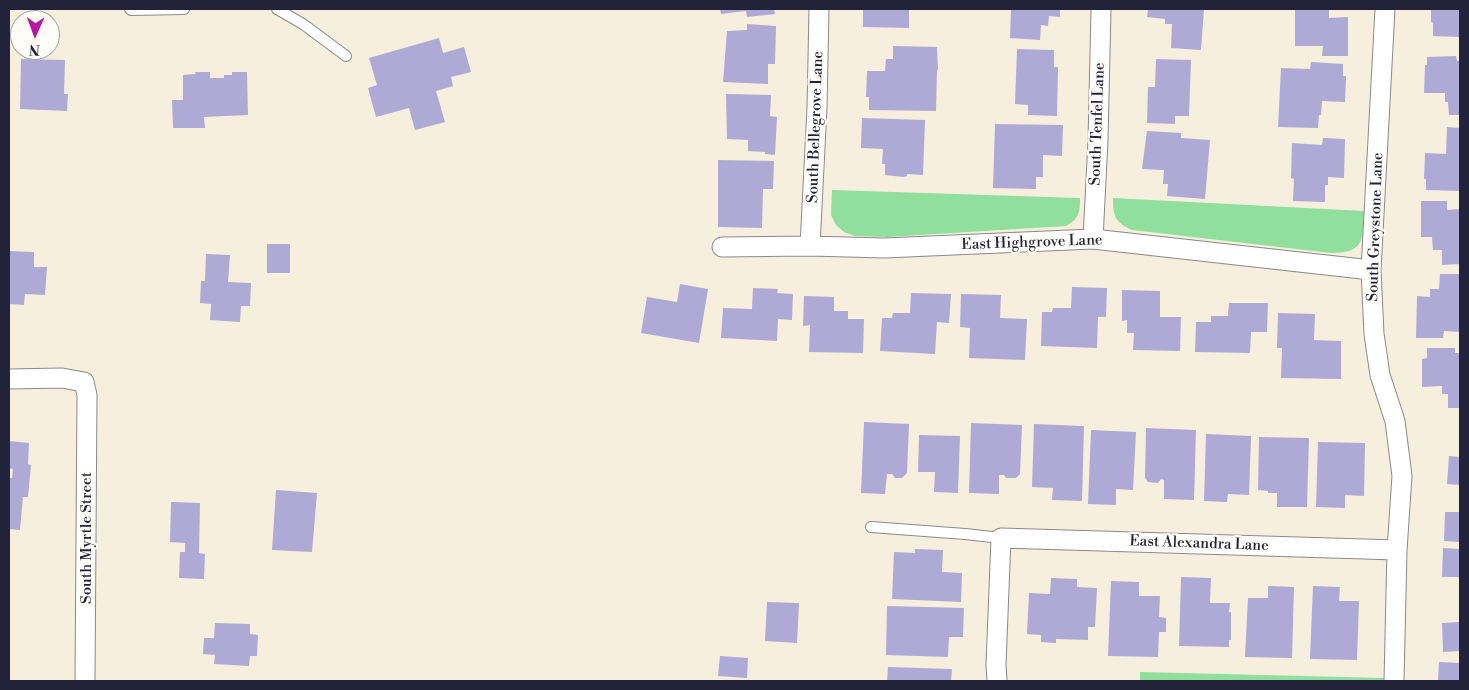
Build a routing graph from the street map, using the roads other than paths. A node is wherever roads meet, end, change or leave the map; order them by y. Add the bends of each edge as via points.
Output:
1 (130, 9) edge
2 (184, 9) edge
3 (277, 9) edge
4 (819, 9) edge
5 (1101, 9) edge
6 (1385, 9) edge
7 (346, 56) dead end
8 (1093, 239) junction
9 (810, 246) junction
10 (722, 247) dead end
11 (1371, 270) junction
12 (9, 379) edge
13 (871, 527) dead end
14 (1001, 538) junction
15 (1397, 550) junction
16 (85, 681) edge
17 (997, 681) edge
18 (1394, 681) edge

1 - 2 lane
3 - 7 lane
4 - 9 street, South Bellegrove Lane
5 - 8 street, South Tenfel Lane
6 - 11 street, South Greystone Lane
8 - 9 street, East Highgrove Lane via 884,248
8 - 11 street, East Highgrove Lane
9 - 10 street, East Highgrove Lane
11 - 15 street, South Greystone Lane via 1380,375 1395,421 1402,476
12 - 16 street, South Myrtle Street via 62,378 84,382 87,395
13 - 14 lane
14 - 15 street, East Alexandra Lane
14 - 17 street
15 - 18 street, South Greystone Lane

